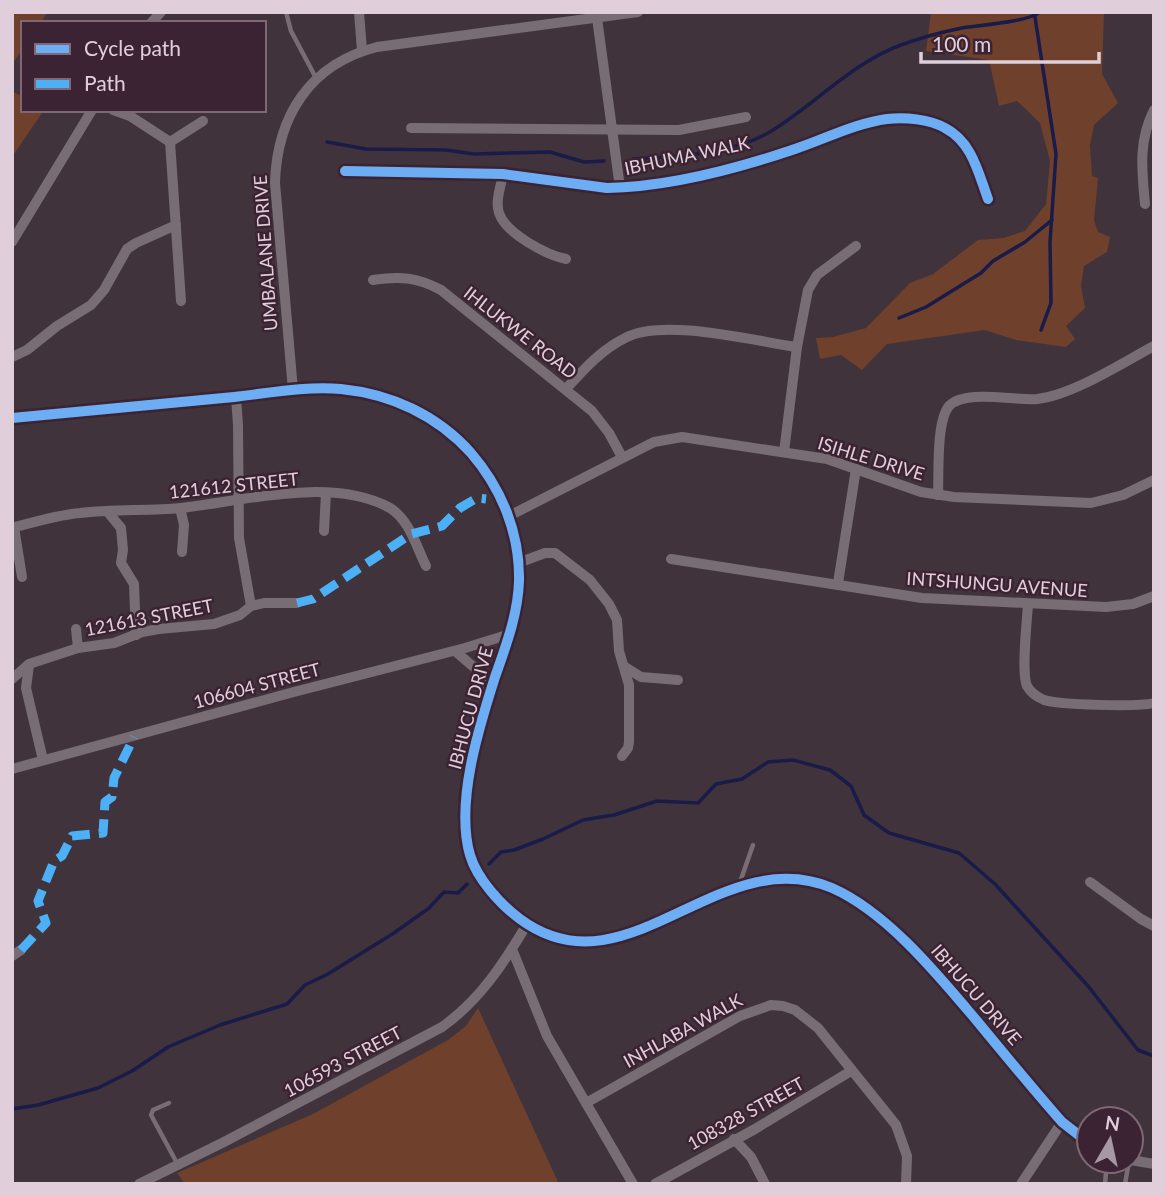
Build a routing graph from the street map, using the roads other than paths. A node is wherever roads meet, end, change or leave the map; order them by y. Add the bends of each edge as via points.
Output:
1 (286, 12) edge
2 (359, 12) edge
3 (638, 12) edge
4 (597, 18) junction
5 (362, 51) junction
6 (317, 80) junction
7 (1154, 110) edge
8 (91, 112) edge
9 (119, 112) edge
10 (746, 117) dead end
11 (203, 121) dead end
12 (411, 128) dead end
13 (612, 128) junction
14 (170, 142) junction
15 (345, 171) dead end
16 (503, 174) junction
17 (620, 188) junction
18 (988, 199) dead end
19 (1144, 204) dead end
20 (176, 225) junction
21 (12, 242) edge
22 (856, 246) dead end
23 (566, 259) dead end
24 (373, 280) dead end
25 (181, 301) dead end
26 (1154, 346) edge
27 (797, 347) junction
28 (12, 358) edge
29 (566, 389) junction
30 (293, 390) junction
31 (236, 397) junction
32 (12, 418) edge
33 (785, 452) junction
34 (622, 457) junction
35 (856, 469) junction
36 (1154, 480) edge
37 (326, 493) junction
38 (938, 495) junction
39 (238, 501) junction
40 (180, 508) junction
41 (107, 511) junction
42 (509, 516) junction
43 (13, 528) edge
44 (324, 531) dead end
45 (182, 552) dead end
46 (671, 559) dead end
47 (519, 563) junction
48 (426, 566) dead end
49 (22, 577) dead end
50 (838, 583) junction
51 (1154, 596) edge
52 (297, 603) dead end
53 (1028, 604) junction
54 (251, 606) junction
55 (76, 629) dead end
56 (510, 634) junction
57 (136, 635) junction
58 (78, 648) junction
59 (455, 651) junction
60 (29, 664) junction
61 (624, 667) junction
62 (678, 680) dead end
63 (12, 681) edge
64 (26, 688) junction
65 (489, 696) junction
66 (1154, 703) edge
67 (622, 757) dead end
68 (43, 760) junction
69 (12, 769) edge
70 (754, 845) dead end
71 (1090, 882) dead end
72 (739, 886) junction
73 (527, 924) junction
74 (1154, 926) edge
75 (512, 949) junction
76 (851, 1071) junction
77 (169, 1103) dead end
78 (586, 1103) junction
79 (1062, 1122) junction
80 (1075, 1132) edge
81 (734, 1139) junction
82 (178, 1166) junction
83 (139, 1184) edge
84 (633, 1184) edge
85 (655, 1184) edge
86 (765, 1184) edge
87 (906, 1184) edge
88 (1021, 1184) edge

1 - 6 lane
2 - 5 street
3 - 4 street, UMBALANE DRIVE
4 - 5 street, UMBALANE DRIVE
4 - 13 street, IBHUMA WALK
5 - 6 street, UMBALANE DRIVE
6 - 30 street, UMBALANE DRIVE via 288,116 276,164
7 - 19 street via 1142,144
8 - 21 street
9 - 14 street
10 - 13 street, IBHUMA WALK via 679,130
11 - 14 street
12 - 13 street, IBHUMA WALK
13 - 17 street, IBHUMA WALK
14 - 20 street
15 - 16 street, IBHUMA WALK
16 - 17 street, IBHUMA WALK
16 - 23 street via 498,201 502,218 534,246
17 - 18 street, IBHUMA WALK via 730,168 893,119 934,123 961,139
20 - 25 street
20 - 28 street via 127,249 91,305
22 - 27 street via 812,282
24 - 29 street, IHLUKWE ROAD via 401,277 441,290
26 - 38 street via 1054,395 970,397 954,402 942,423
27 - 29 street via 653,329 629,335 603,351
27 - 33 street
29 - 34 street, IHLUKWE ROAD via 592,411
30 - 31 street, IBHUCU DRIVE
30 - 42 street, IBHUCU DRIVE via 369,393 428,417 476,459
31 - 32 street, IBHUCU DRIVE
31 - 39 street
33 - 34 street, ISIHLE DRIVE via 682,437 654,442
33 - 35 street, ISIHLE DRIVE
34 - 42 street, ISIHLE DRIVE
35 - 38 street, ISIHLE DRIVE
35 - 50 street
36 - 38 street, ISIHLE DRIVE via 1091,503
37 - 39 street, 121612 STREET
37 - 44 street
37 - 48 street, 121612 STREET via 361,498 397,512
39 - 40 street, 121612 STREET
39 - 54 street via 239,538
40 - 41 street, 121612 STREET
40 - 45 street
41 - 43 street, 121612 STREET via 53,517
41 - 57 street via 121,528 121,563 135,586
42 - 47 street, IBHUCU DRIVE
43 - 49 street
46 - 50 street, INTSHUNGU AVENUE
47 - 56 street, IBHUCU DRIVE
47 - 61 street via 552,552 590,580 616,616
50 - 53 street, INTSHUNGU AVENUE via 922,598
51 - 53 street, INTSHUNGU AVENUE via 1118,607
52 - 54 street, 121613 STREET
53 - 66 street via 1025,670 1034,695 1053,702
54 - 57 street, 121613 STREET via 214,624
55 - 58 street
56 - 59 street, 106604 STREET
56 - 65 street, IBHUCU DRIVE
57 - 58 street, 121613 STREET
58 - 60 street, 121613 STREET
59 - 65 street via 476,669
59 - 68 street, 106604 STREET
60 - 63 street, 121613 STREET
60 - 64 street
61 - 62 street via 641,677
61 - 67 street via 629,685 629,742
63 - 64 street
64 - 68 street
65 - 73 street, IBHUCU DRIVE via 468,790 467,839 478,872 505,906
68 - 69 street, 106604 STREET
70 - 72 lane
71 - 74 street
72 - 73 street, IBHUCU DRIVE via 604,942 570,941
72 - 79 street, IBHUCU DRIVE via 804,880 838,891 863,906 934,970
73 - 75 street, 106593 STREET
75 - 78 street via 547,1036
75 - 82 street, 106593 STREET via 473,1001 442,1027
76 - 78 street, INHLABA WALK via 804,1016 771,1005 740,1016
76 - 81 street, 108328 STREET
76 - 87 street, INHLABA WALK via 896,1125 907,1156
77 - 82 lane via 151,1115
78 - 84 street
79 - 80 street, IBHUCU DRIVE
79 - 88 street
81 - 85 street, 108328 STREET
81 - 86 street via 751,1157
82 - 83 street, 106593 STREET

